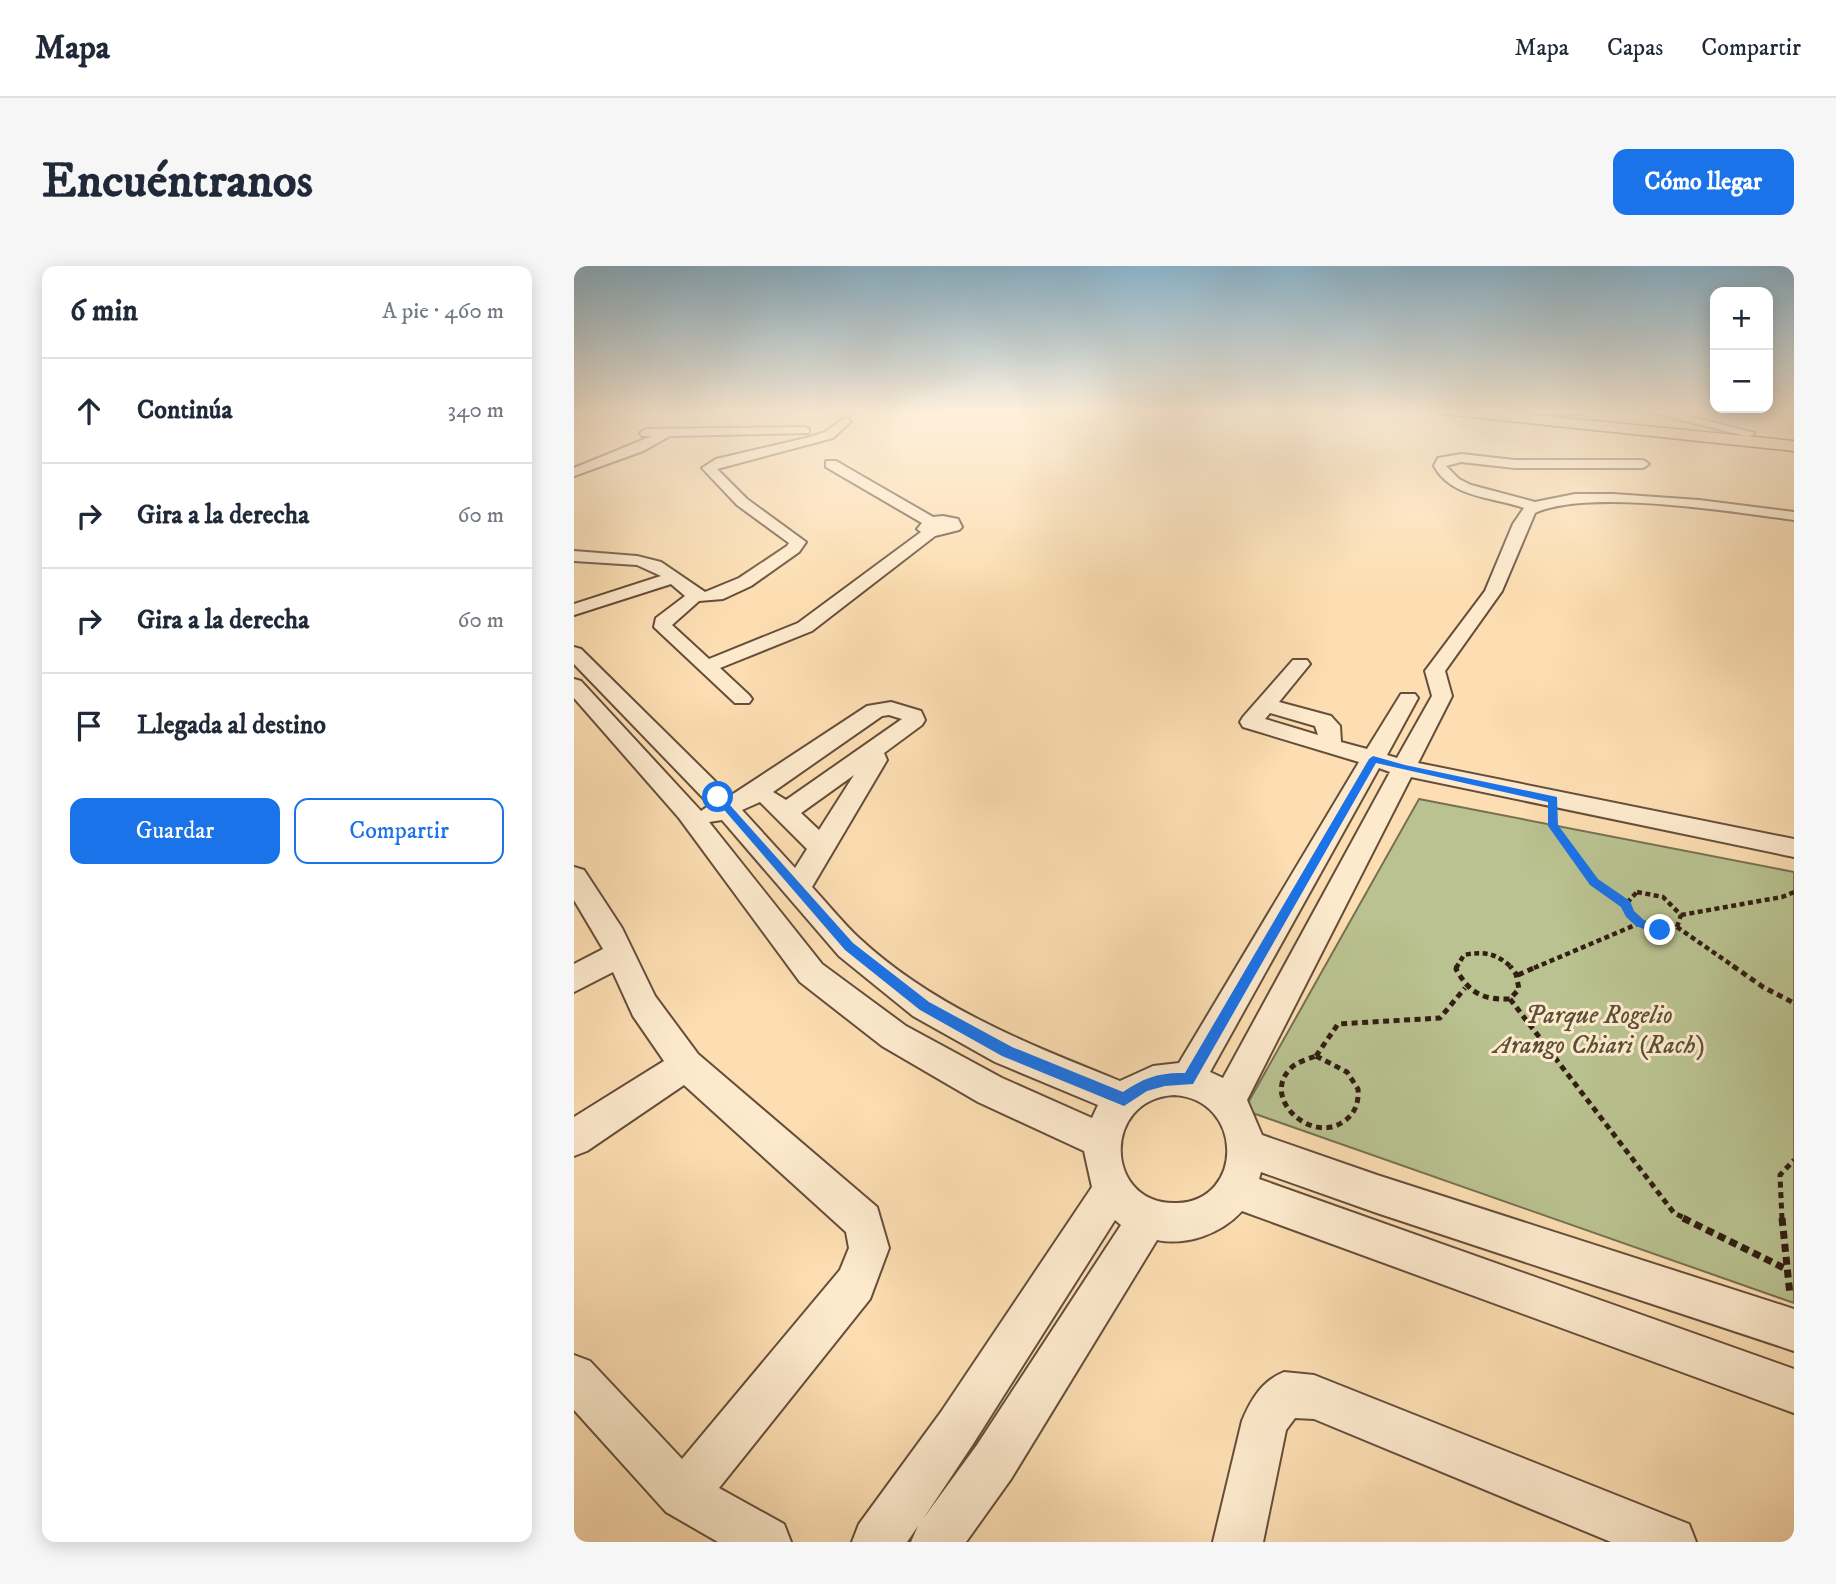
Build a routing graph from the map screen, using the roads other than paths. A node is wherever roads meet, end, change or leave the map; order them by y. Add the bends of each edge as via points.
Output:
1 (710, 470) edge
2 (840, 470) edge
3 (1441, 470) edge
4 (1534, 506) junction
5 (1794, 516) edge
6 (574, 556) edge
7 (670, 574) junction
8 (694, 595) junction
9 (574, 601) edge
10 (574, 610) edge
11 (574, 653) edge
12 (1300, 664) dead end
13 (706, 667) junction
14 (574, 685) edge
15 (1408, 698) dead end
16 (742, 699) dead end
17 (872, 751) junction
18 (1373, 759) junction
19 (1404, 768) junction
20 (767, 784) junction
21 (722, 803) junction
22 (784, 813) junction
23 (691, 816) junction
24 (1794, 848) edge
25 (823, 849) junction
26 (574, 877) edge
27 (797, 887) junction
28 (621, 954) junction
29 (574, 979) edge
30 (686, 1065) junction
31 (1188, 1079) junction
32 (1124, 1099) junction
33 (1228, 1102) junction
34 (574, 1138) edge
35 (1102, 1141) junction
36 (1247, 1148) junction
37 (1112, 1189) junction
38 (1235, 1191) junction
39 (1148, 1219) junction
40 (1792, 1313) edge
41 (574, 1377) edge
42 (1794, 1391) edge
43 (683, 1495) junction
44 (766, 1542) edge
45 (877, 1542) edge
46 (936, 1542) edge
47 (1238, 1542) edge
48 (1671, 1542) edge

1 - 8 street via 741,502 798,542 726,593
2 - 13 street via 931,527 805,627
3 - 4 street via 1458,485
4 - 5 street via 1560,501 1650,500
4 - 19 street via 1499,580 1435,671 1442,696
6 - 7 street via 653,564
7 - 8 street
7 - 9 street
7 - 10 street
8 - 13 street via 667,617 663,627
11 - 21 street
12 - 18 street via 1265,705 1323,721 1329,726 1330,746
13 - 16 street
14 - 23 street
15 - 18 street
17 - 20 street via 914,720 913,716 891,708 875,711
17 - 22 street
17 - 25 street via 875,760
18 - 19 street
18 - 31 street
19 - 24 street
19 - 33 street
20 - 21 street
20 - 22 street
21 - 23 street
21 - 27 street
22 - 25 street
23 - 35 street via 811,973 894,1036 989,1090
25 - 27 street
26 - 28 street
27 - 32 street via 849,947 924,1006 1007,1051
28 - 29 street
28 - 30 street via 644,1006
30 - 34 street
30 - 43 street via 863,1221 869,1248 855,1284
31 - 32 street via 1165,1079
31 - 33 street via 1210,1087
32 - 35 street via 1110,1118
33 - 36 street via 1241,1123
35 - 37 street via 1103,1166
36 - 38 street
36 - 40 street via 1390,1198
37 - 39 street via 1127,1207
37 - 45 street
38 - 39 street via 1219,1208 1196,1220 1172,1224
38 - 42 street
39 - 46 street via 994,1462
41 - 43 street
43 - 44 street
47 - 48 street via 1265,1421 1284,1394 1314,1397

